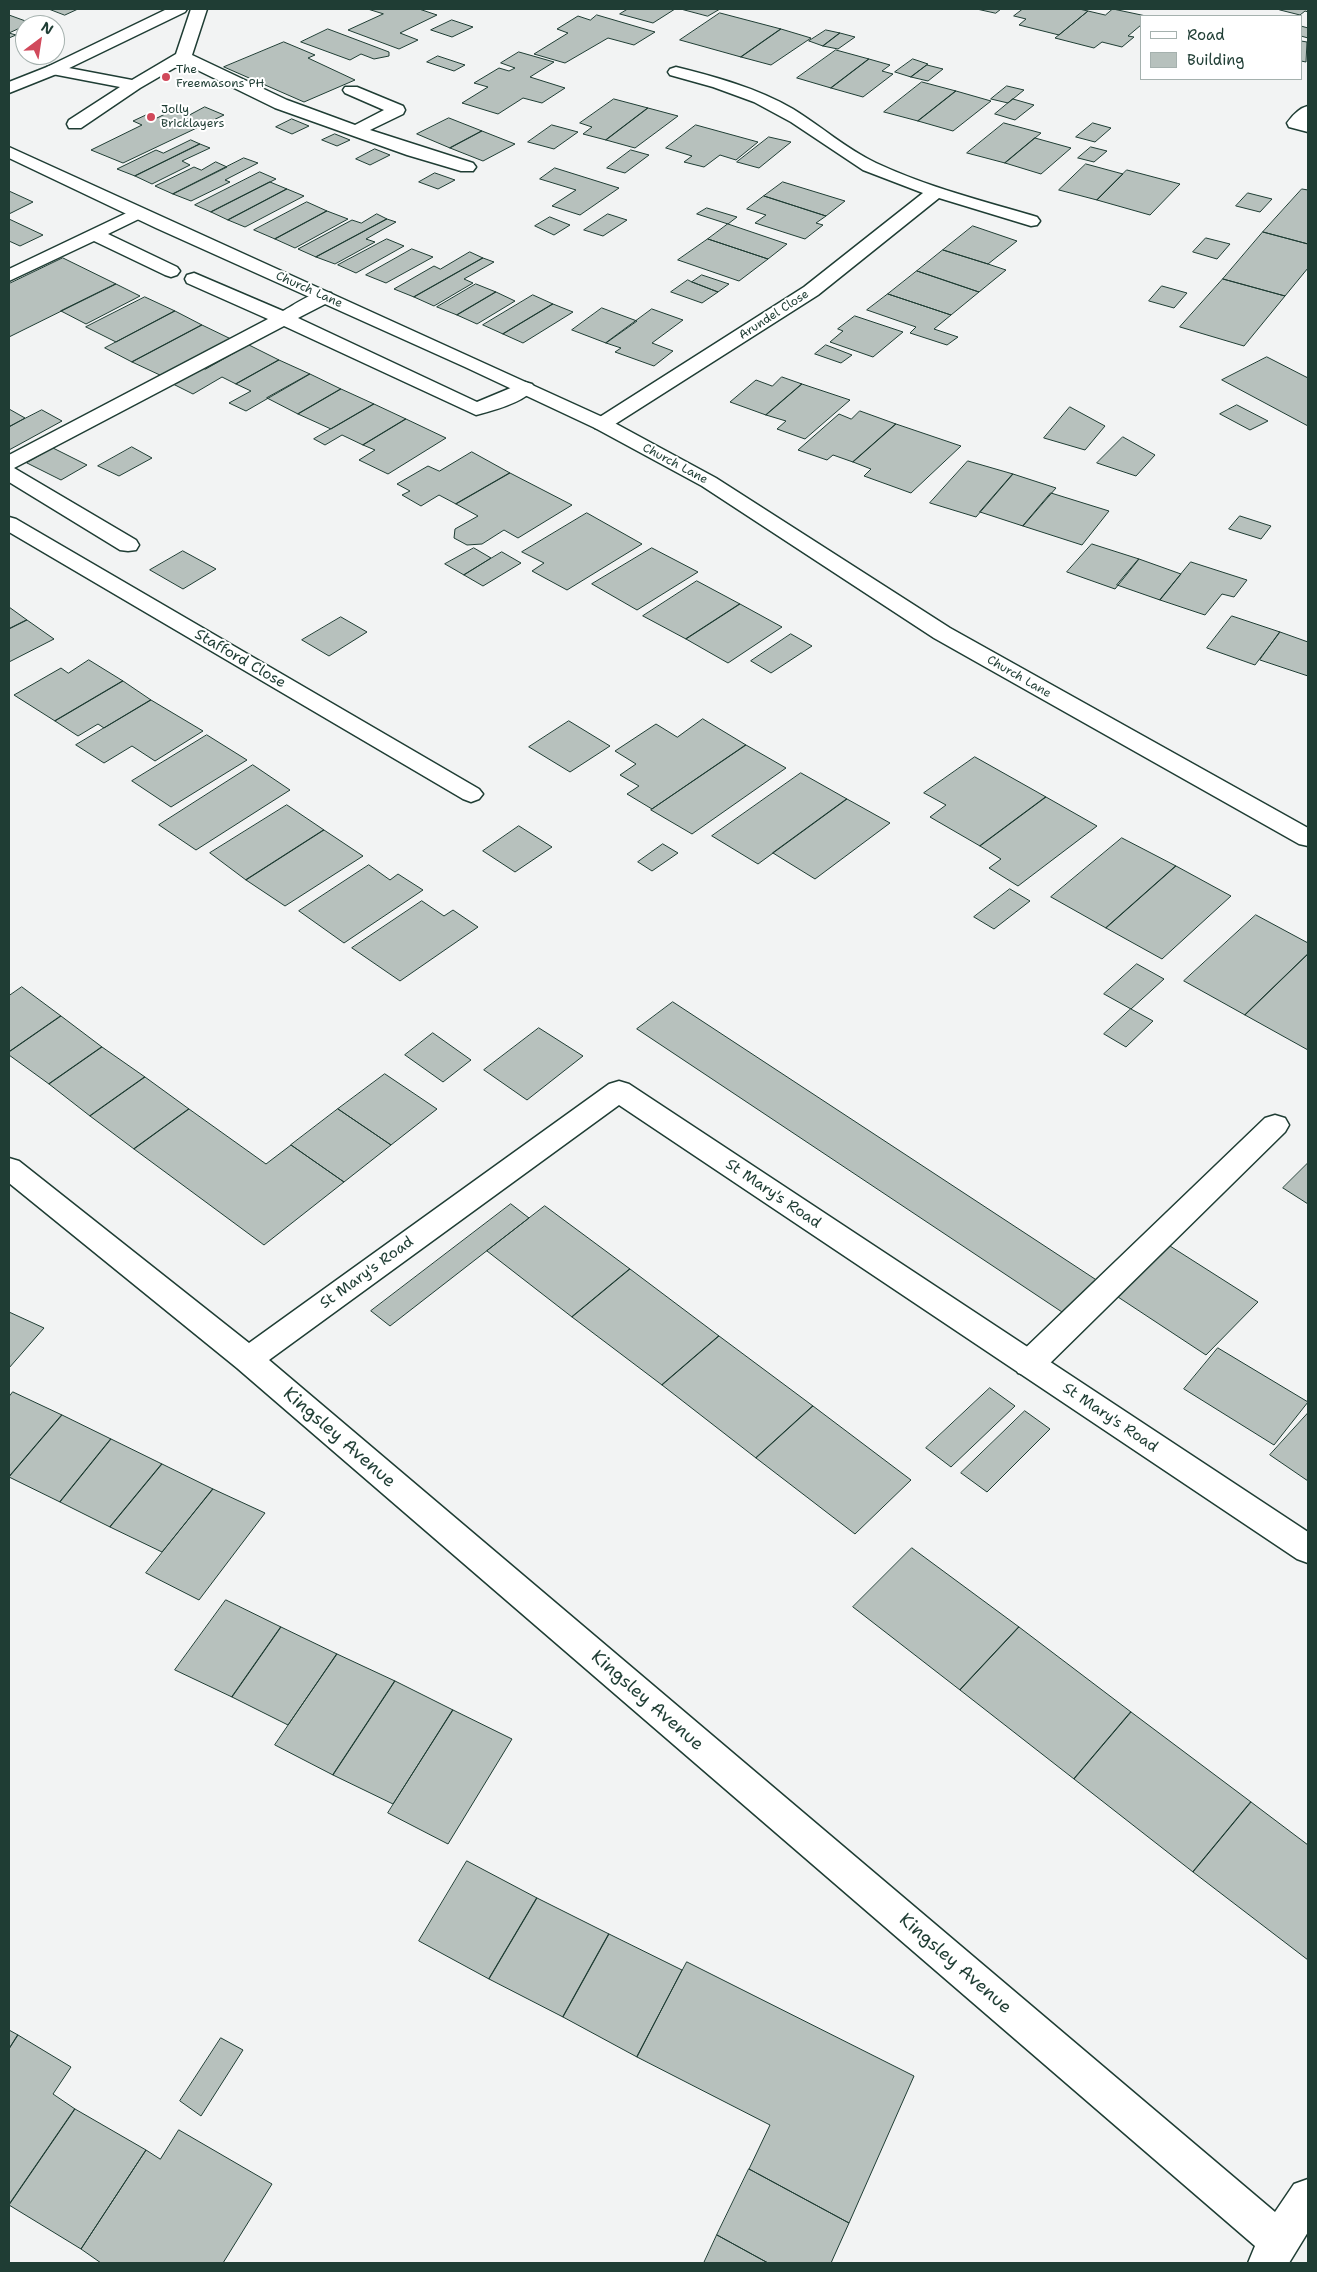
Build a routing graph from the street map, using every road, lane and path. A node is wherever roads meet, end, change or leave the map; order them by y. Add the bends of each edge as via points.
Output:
1 (179, 9) edge
2 (199, 9) edge
3 (183, 57) junction
4 (53, 70) junction
5 (676, 72) dead end
6 (134, 84) junction
7 (9, 88) edge
8 (351, 90) dead end
9 (1308, 111) edge
10 (76, 124) dead end
11 (1308, 126) edge
12 (354, 131) junction
13 (9, 152) edge
14 (467, 167) dead end
15 (936, 192) junction
16 (137, 213) junction
17 (1031, 221) dead end
18 (94, 234) junction
19 (171, 271) dead end
20 (9, 276) edge
21 (194, 279) dead end
22 (324, 297) junction
23 (282, 319) junction
24 (525, 388) junction
25 (602, 424) junction
26 (9, 463) edge
27 (9, 473) edge
28 (9, 523) edge
29 (128, 545) dead end
30 (471, 794) dead end
31 (1308, 838) edge
32 (1275, 1125) dead end
33 (9, 1168) edge
34 (248, 1359) junction
35 (1029, 1364) junction
36 (1308, 1549) edge
37 (1308, 2198) edge
38 (1273, 2252) edge

1 - 4 street
2 - 3 street
3 - 6 street
3 - 12 street via 281,104
4 - 6 street
4 - 7 street
5 - 15 street via 716,82 763,100 867,164
6 - 10 street
8 - 12 street via 397,110
9 - 11 street via 1295,124
12 - 14 street
13 - 16 street, Church Lane
15 - 17 street
15 - 25 street, Arundel Close via 811,291
16 - 18 street
16 - 22 street, Church Lane
18 - 19 street
18 - 20 street
21 - 23 street
22 - 23 street
22 - 24 street, Church Lane
23 - 24 street via 476,409
23 - 26 street
24 - 25 street, Church Lane
25 - 31 street, Church Lane via 709,482 942,633
27 - 29 street
28 - 30 street, Stafford Close
32 - 35 street
33 - 34 street, Kingsley Avenue
34 - 35 street, St Mary's Road via 619,1091
34 - 38 street, Kingsley Avenue
35 - 36 street, St Mary's Road
37 - 38 street

